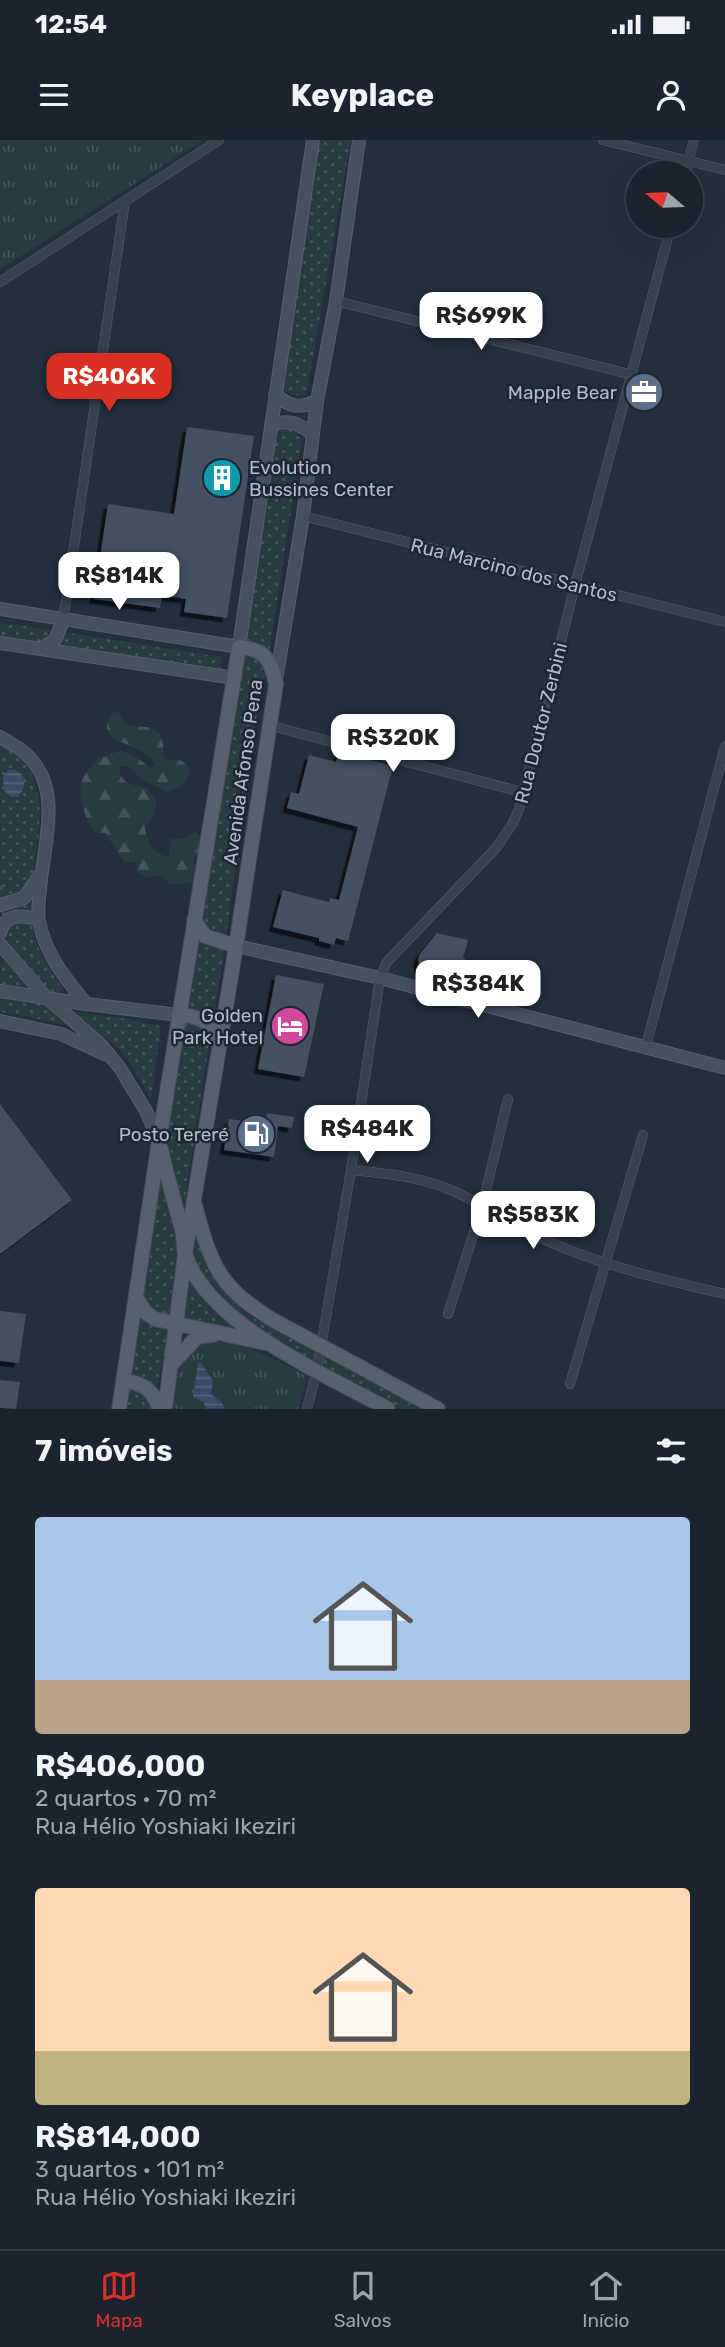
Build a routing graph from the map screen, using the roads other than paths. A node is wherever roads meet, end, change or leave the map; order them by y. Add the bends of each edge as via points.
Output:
1 (219, 140) edge
2 (313, 140) edge
3 (359, 140) edge
4 (603, 140) edge
5 (694, 140) edge
6 (688, 161) joint
7 (704, 165) edge
8 (725, 170) edge
9 (125, 201) junction
10 (668, 238) edge
11 (0, 282) edge
12 (336, 301) junction
13 (633, 375) junction
14 (275, 394) junction
15 (317, 401) junction
16 (271, 425) junction
17 (313, 434) junction
18 (303, 516) junction
19 (575, 585) junction
20 (0, 609) edge
21 (63, 621) junction
22 (725, 622) edge
23 (0, 643) edge
24 (239, 646) junction
25 (41, 649) junction
26 (235, 678) junction
27 (276, 684) junction
28 (268, 725) junction
29 (0, 737) edge
30 (725, 746) edge
31 (524, 793) junction
32 (41, 872) junction
33 (0, 905) edge
34 (38, 919) junction
35 (194, 920) junction
36 (0, 933) edge
37 (0, 944) edge
38 (236, 946) junction
39 (380, 978) junction
40 (0, 991) edge
41 (45, 996) junction
42 (86, 1004) junction
43 (179, 1015) junction
44 (0, 1021) edge
45 (219, 1046) junction
46 (646, 1046) junction
47 (113, 1060) junction
48 (725, 1068) edge
49 (508, 1099) dead end
50 (643, 1135) dead end
51 (159, 1141) junction
52 (351, 1170) junction
53 (194, 1201) junction
54 (482, 1206) junction
55 (185, 1254) junction
56 (604, 1264) junction
57 (725, 1294) edge
58 (136, 1297) junction
59 (447, 1314) dead end
60 (176, 1325) junction
61 (227, 1336) junction
62 (267, 1344) junction
63 (320, 1346) junction
64 (171, 1365) junction
65 (317, 1370) junction
66 (123, 1381) junction
67 (570, 1384) dead end
68 (119, 1409) edge
69 (159, 1409) edge
70 (165, 1409) edge
71 (307, 1409) edge
72 (388, 1409) edge
73 (438, 1409) edge

1 - 9 street
2 - 14 main road, Avenida Afonso Pena
3 - 12 main road, Avenida Afonso Pena
4 - 6 street
5 - 6 street
7 - 8 street
9 - 11 street
9 - 21 street
10 - 13 street, Rua Doutor Zerbini
12 - 13 street
12 - 15 main road, Avenida Afonso Pena
13 - 19 street, Rua Doutor Zerbini
14 - 15 main road via 295,407
14 - 16 main road, Avenida Afonso Pena
15 - 17 main road, Avenida Afonso Pena
16 - 17 main road via 289,421
16 - 24 main road, Avenida Afonso Pena
17 - 18 main road, Avenida Afonso Pena
18 - 19 street, Rua Marcino dos Santos
18 - 27 main road, Avenida Afonso Pena
19 - 22 street, Rua Marcino dos Santos
19 - 31 street, Rua Doutor Zerbini
20 - 21 main road
21 - 24 main road
21 - 25 main road via 55,640
23 - 25 main road
24 - 26 main road, Avenida Afonso Pena
24 - 27 main road via 269,659
25 - 26 main road
26 - 35 main road, Avenida Afonso Pena
27 - 28 main road, Avenida Afonso Pena
28 - 31 street
28 - 38 main road, Avenida Afonso Pena
29 - 32 main road via 29,757 44,780 48,826
30 - 46 street
31 - 39 street, Rua Doutor Zerbini via 496,848 387,962
32 - 33 main road via 23,898
32 - 34 main road
34 - 36 main road via 15,915 2,925
34 - 42 main road via 45,946
35 - 38 main road via 205,936
35 - 43 main road, Avenida Afonso Pena
37 - 41 main road
38 - 39 main road
38 - 45 main road, Avenida Afonso Pena
39 - 46 main road
39 - 52 street, Rua Doutor Zerbini
40 - 41 main road
41 - 42 main road
41 - 47 main road
42 - 43 main road
43 - 45 main road via 204,1020 215,1030
43 - 51 main road, Avenida Afonso Pena
44 - 47 main road via 61,1034
45 - 53 main road, Avenida Afonso Pena
46 - 48 main road
47 - 51 main road via 141,1102
49 - 54 street
50 - 56 street
51 - 55 main road
51 - 58 main road, Avenida Afonso Pena
52 - 54 street via 428,1182
52 - 63 street, Rua Doutor Zerbini
53 - 55 main road, Avenida Afonso Pena
53 - 63 main road via 222,1279 247,1304
54 - 56 street via 543,1240
54 - 59 street
55 - 60 main road, Avenida Afonso Pena
55 - 62 main road via 213,1298
56 - 57 street
56 - 67 street
58 - 60 main road via 150,1316
58 - 66 main road, Avenida Afonso Pena
60 - 61 main road
60 - 64 main road, Avenida Afonso Pena
61 - 62 main road
61 - 64 main road via 197,1337
62 - 65 main road
63 - 65 street, Rua Doutor Zerbini
63 - 73 main road
64 - 70 main road, Avenida Afonso Pena
65 - 71 street, Rua Doutor Zerbini
65 - 72 main road
66 - 68 main road, Avenida Afonso Pena
66 - 69 main road via 137,1381 145,1387

